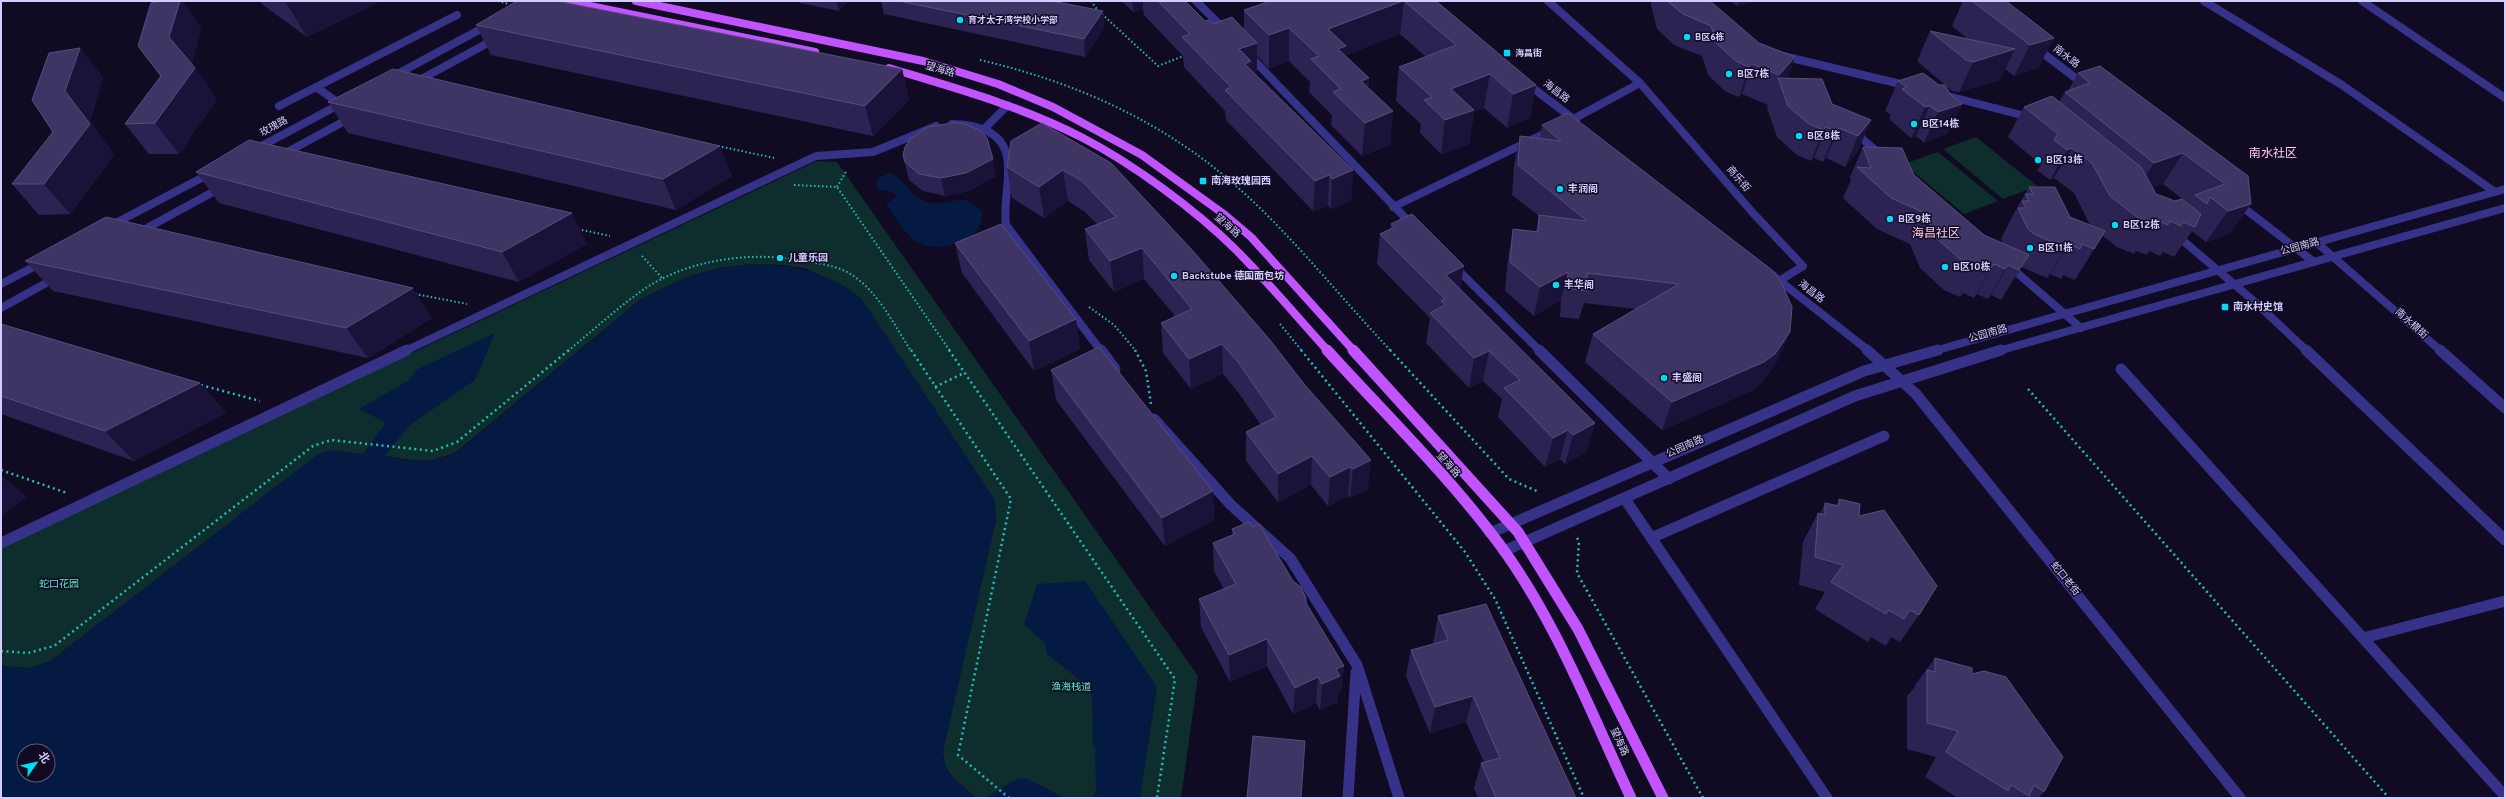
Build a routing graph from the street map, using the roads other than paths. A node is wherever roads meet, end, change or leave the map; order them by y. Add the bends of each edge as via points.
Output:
1 (566, 1) edge
2 (636, 1) edge
3 (1196, 1) edge
4 (1548, 1) edge
5 (2204, 1) edge
6 (2362, 1) edge
7 (457, 15) dead end
8 (499, 20) edge
9 (504, 35) edge
10 (1232, 37) edge
11 (2026, 40) edge
12 (1242, 48) edge
13 (827, 55) edge
14 (1775, 55) edge
15 (881, 66) edge
16 (1516, 75) edge
17 (382, 82) edge
18 (1640, 83) junction
19 (409, 86) edge
20 (316, 87) junction
21 (2095, 93) edge
22 (354, 96) edge
23 (2505, 98) edge
24 (340, 104) junction
25 (1008, 105) junction
26 (279, 106) dead end
27 (361, 112) edge
28 (1573, 119) junction
29 (1844, 123) edge
30 (2042, 125) edge
31 (984, 129) junction
32 (1585, 129) edge
33 (244, 155) edge
34 (271, 161) edge
35 (1891, 164) edge
36 (223, 166) edge
37 (229, 184) edge
38 (2505, 189) edge
39 (2494, 192) junction
40 (2226, 194) edge
41 (1393, 207) junction
42 (2505, 208) edge
43 (2164, 224) edge
44 (105, 229) edge
45 (1422, 234) edge
46 (133, 236) edge
47 (2316, 242) junction
48 (2296, 248) junction
49 (1998, 256) edge
50 (2333, 256) junction
51 (1444, 257) edge
52 (50, 259) edge
53 (2314, 262) junction
54 (1760, 266) edge
55 (2219, 269) junction
56 (64, 274) edge
57 (1779, 281) junction
58 (1, 284) edge
59 (2235, 284) junction
60 (1, 308) edge
61 (2064, 313) junction
62 (2081, 328) junction
63 (1884, 364) junction
64 (2121, 369) dead end
65 (1124, 380) edge
66 (1902, 380) junction
67 (2505, 408) edge
68 (1148, 411) edge
69 (1884, 436) dead end
70 (1652, 462) junction
71 (1669, 479) junction
72 (1625, 499) junction
73 (1511, 523) junction
74 (1490, 532) junction
75 (1651, 538) junction
76 (2505, 540) edge
77 (1525, 542) junction
78 (1, 543) edge
79 (1504, 551) junction
80 (2505, 601) edge
81 (2363, 638) junction
82 (1357, 665) junction
83 (2505, 796) edge
84 (1348, 798) edge
85 (1399, 798) edge
86 (1631, 798) edge
87 (1663, 798) edge
88 (1828, 798) edge
89 (2240, 798) edge

1 - 13 main road
2 - 73 main road, 望海路 via 889,52 962,72 1021,92 1075,116 1127,145 1212,202 1251,237
3 - 10 street
4 - 18 street, 商乐街
5 - 39 street via 2342,85
6 - 23 street
7 - 20 street
8 - 17 street
9 - 19 street
11 - 21 street, 南水路
12 - 41 street
14 - 30 street via 2030,115
15 - 25 main road, 望海路
16 - 28 street, 海昌路
18 - 28 street
18 - 57 street, 商乐街 via 1753,213 1803,266
20 - 24 street
20 - 26 street
22 - 24 street, 玫瑰路
24 - 33 street, 玫瑰路
25 - 31 street
25 - 74 main road, 望海路 via 1083,138 1142,174 1236,250 1463,499
27 - 34 street
28 - 32 street, 海昌路
28 - 41 street
29 - 35 street
31 - 65 street via 1006,145 1010,157 1003,214 1006,225
31 - 78 street via 963,124 940,125 924,129 873,152 854,155 822,154 800,163
36 - 44 street
37 - 46 street
38 - 39 street, 公园南路
39 - 47 street, 公园南路
40 - 48 street
41 - 45 street
42 - 50 street, 公园南路
43 - 55 street
47 - 48 street, 公园南路
47 - 50 street, 南水横街
48 - 53 street
48 - 55 street, 公园南路
49 - 61 street
50 - 53 street, 公园南路
50 - 67 street, 南水横街
51 - 70 street
52 - 58 street
53 - 59 street, 公园南路
54 - 57 street, 海昌路
55 - 59 street
55 - 61 street, 公园南路
56 - 60 street
57 - 63 street, 海昌路
59 - 62 street, 公园南路
59 - 76 street
61 - 62 street
61 - 63 street, 公园南路
62 - 66 street, 公园南路
63 - 66 street, 蛇口老街
63 - 70 street, 公园南路 via 1839,380
64 - 81 street
66 - 71 street, 公园南路 via 1855,396
66 - 89 street, 蛇口老街 via 1933,414
68 - 82 street via 1231,505 1290,558
69 - 75 street
70 - 71 street
70 - 73 street, 公园南路
71 - 72 street, 公园南路
72 - 75 street
72 - 77 street, 公园南路
73 - 74 street, 公园南路
73 - 77 main road, 望海路
74 - 79 main road, 望海路
75 - 88 street
77 - 79 street, 公园南路
77 - 87 main road, 望海路 via 1552,582 1584,638
79 - 86 main road, 望海路 via 1557,640
80 - 81 street
81 - 83 street
82 - 84 street
82 - 85 street

